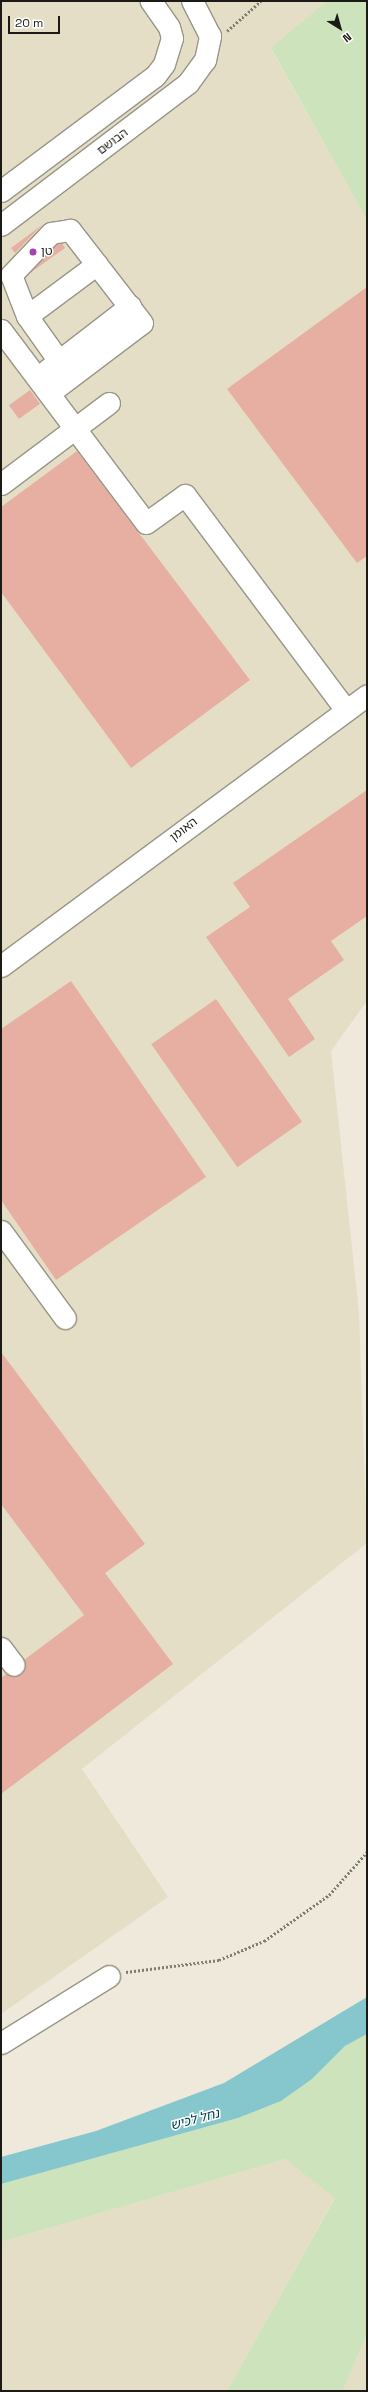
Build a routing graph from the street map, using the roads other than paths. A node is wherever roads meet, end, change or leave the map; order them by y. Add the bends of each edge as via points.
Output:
1 (151, 1) edge
2 (192, 1) edge
3 (1, 191) edge
4 (1, 225) edge
5 (97, 264) junction
6 (130, 306) junction
7 (27, 316) junction
8 (1, 330) edge
9 (59, 361) junction
10 (43, 385) junction
11 (109, 403) dead end
12 (75, 428) junction
13 (1, 484) edge
14 (367, 695) edge
15 (346, 710) junction
16 (1, 966) edge
17 (1, 1231) edge
18 (65, 1318) dead end
19 (1, 1648) edge
20 (14, 1665) dead end
21 (109, 1976) road end
22 (1, 2043) edge

1 - 3 street via 169,27 169,49 156,76
2 - 4 street, הבושם via 206,23 210,46 198,71 174,97
5 - 6 street
5 - 7 street
5 - 7 street via 70,230 51,233 10,275
6 - 9 street
6 - 10 street via 142,323
7 - 9 street
8 - 10 street
9 - 10 street
10 - 12 street
11 - 12 street
12 - 13 street
12 - 15 street via 146,523 185,494
14 - 15 street, האומן
15 - 16 street, האומן
17 - 18 street
19 - 20 street
21 - 22 street

